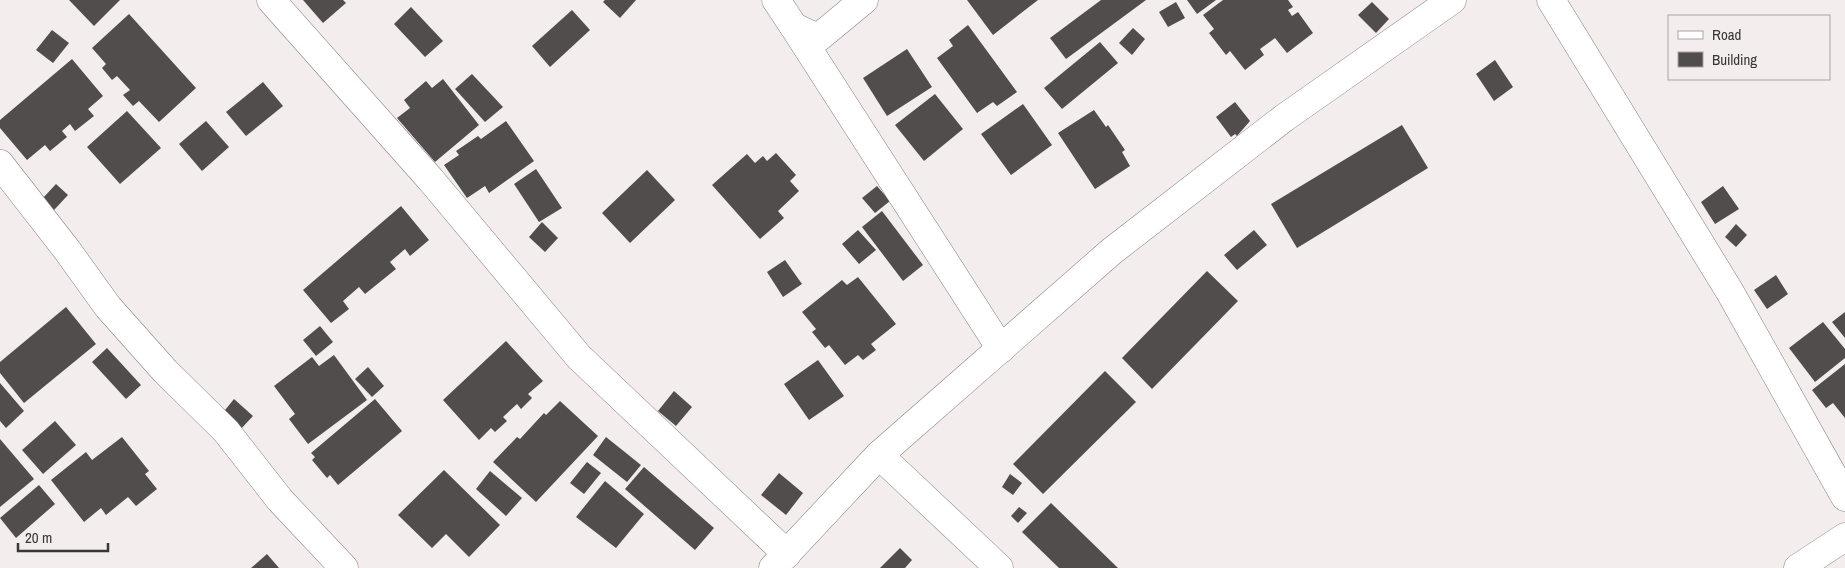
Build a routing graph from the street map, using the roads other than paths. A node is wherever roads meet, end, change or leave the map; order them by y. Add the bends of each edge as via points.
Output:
1 (272, 0) edge
2 (776, 0) edge
3 (864, 0) edge
4 (1452, 0) edge
5 (1551, 0) edge
6 (794, 27) junction
7 (0, 164) edge
8 (1001, 349) junction
9 (879, 456) junction
10 (1845, 497) edge
11 (1845, 537) edge
12 (780, 561) edge
13 (344, 568) edge
14 (999, 568) edge
15 (1798, 568) edge

1 - 12 street via 579,357
2 - 6 street
3 - 6 street via 818,38
4 - 8 street via 1284,118 1136,233
5 - 10 street via 1730,292
6 - 8 street
7 - 13 street via 108,307 165,371 226,431 280,500
8 - 9 street
9 - 12 street
9 - 14 street
11 - 15 street

